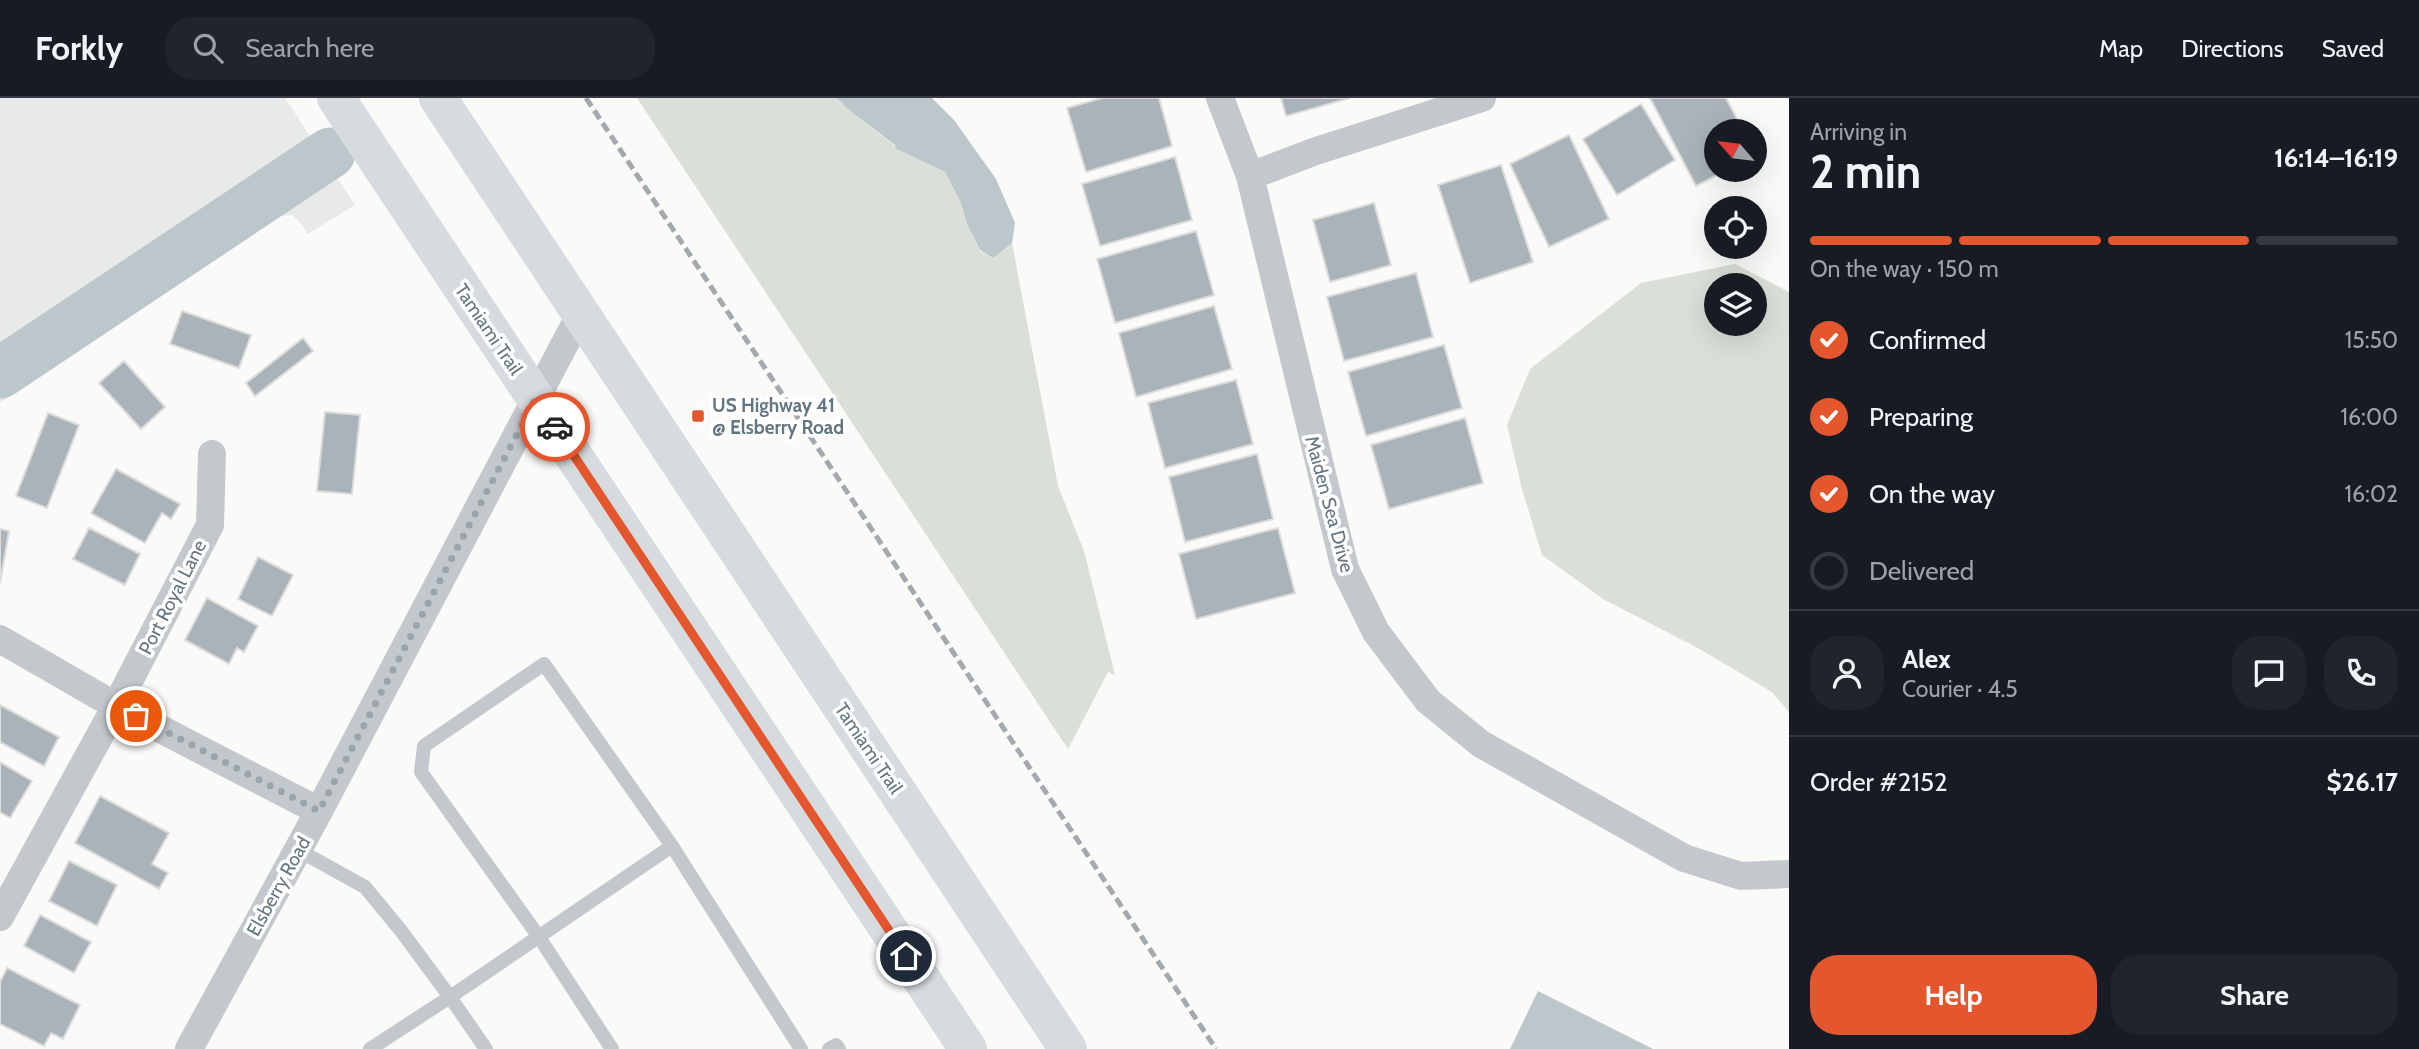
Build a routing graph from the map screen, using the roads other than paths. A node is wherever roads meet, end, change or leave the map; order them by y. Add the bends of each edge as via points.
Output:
1 (336, 98) edge
2 (438, 98) edge
3 (1220, 98) edge
4 (1482, 98) edge
5 (1250, 176) junction
6 (580, 313) junction
7 (536, 398) junction
8 (212, 454) dead end
9 (0, 639) edge
10 (116, 706) junction
11 (319, 811) junction
12 (672, 846) junction
13 (298, 850) junction
14 (1789, 874) edge
15 (0, 917) edge
16 (538, 937) junction
17 (450, 997) junction
18 (189, 1049) edge
19 (370, 1049) edge
20 (485, 1049) edge
21 (612, 1049) edge
22 (802, 1049) edge
23 (829, 1049) edge
24 (839, 1049) edge
25 (968, 1049) edge
26 (1068, 1049) edge

1 - 7 main road, Tamiami Trail
2 - 6 main road, Tamiami Trail
3 - 5 street, Maiden Sea Drive
4 - 5 street
5 - 14 street, Maiden Sea Drive via 1345,569 1376,632 1428,701 1480,744 1684,858 1741,876
6 - 7 street, Elsberry Road
6 - 26 main road, Tamiami Trail
7 - 11 street, Elsberry Road
7 - 25 main road, Tamiami Trail
8 - 10 street, Port Royal Lane via 210,525
9 - 10 street
10 - 11 street
10 - 15 street, Port Royal Lane
11 - 13 street, Elsberry Road
12 - 16 lane
12 - 16 lane via 544,664 424,746 421,772
12 - 22 lane
13 - 17 lane via 365,887
13 - 18 street, Elsberry Road
16 - 17 lane
16 - 21 lane
17 - 19 lane
17 - 20 lane
23 - 24 lane via 836,1045

